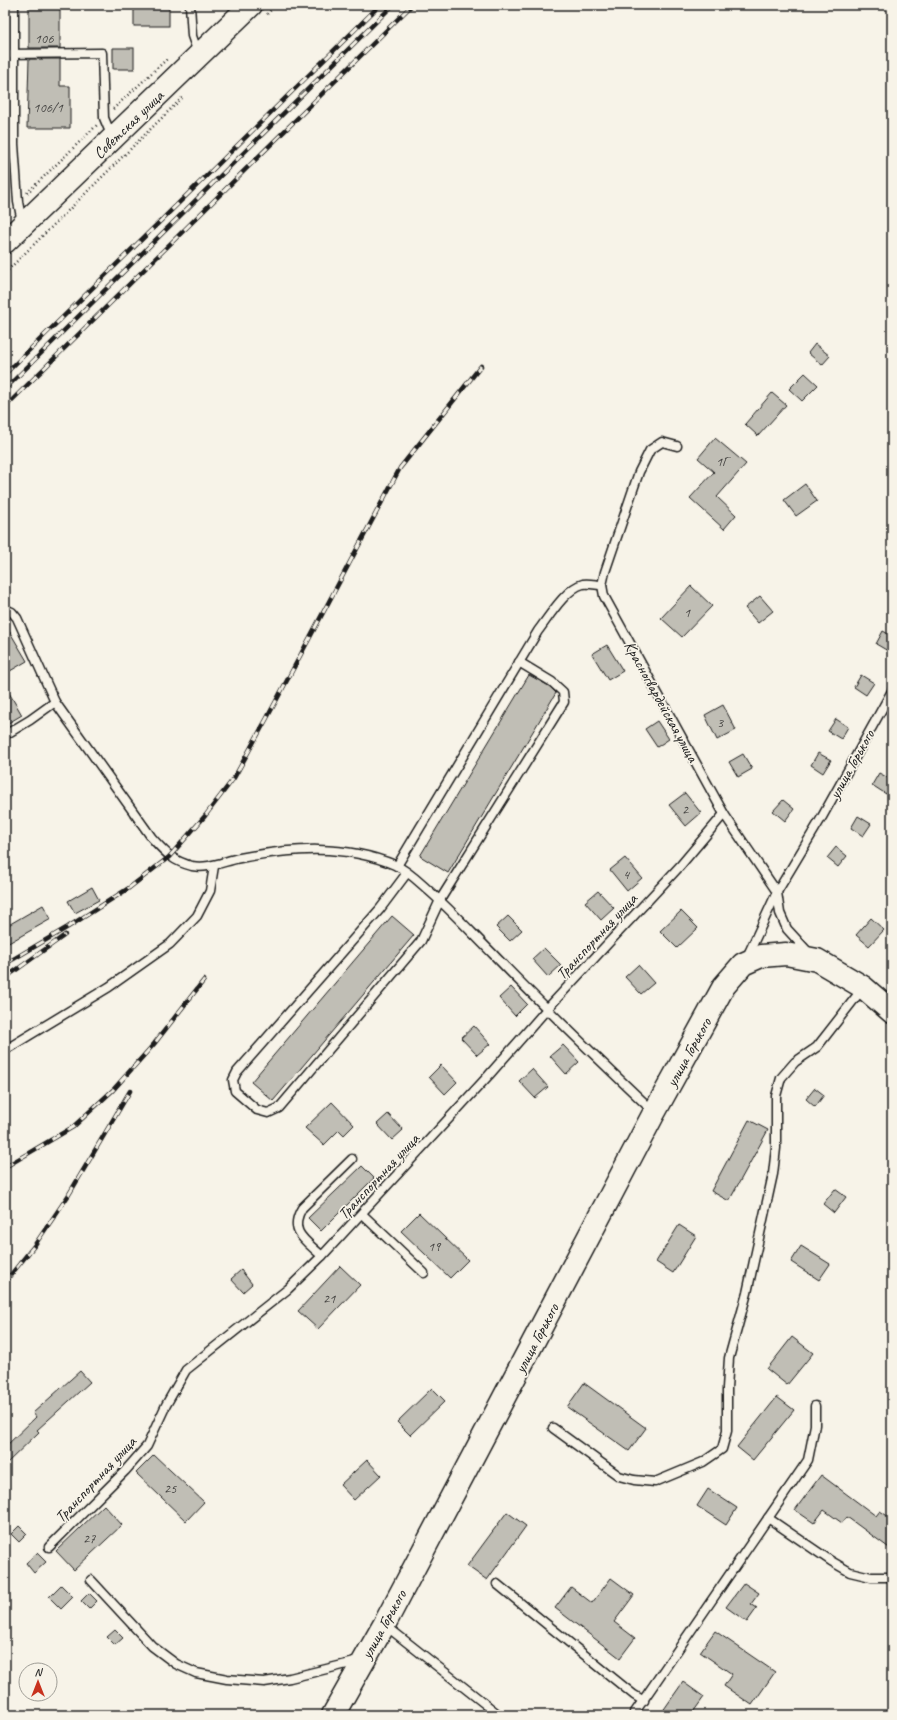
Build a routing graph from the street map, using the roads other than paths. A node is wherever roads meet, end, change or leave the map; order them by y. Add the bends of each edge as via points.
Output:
1 (14, 5) edge
2 (190, 5) edge
3 (258, 11) edge
4 (5, 54) edge
5 (199, 55) junction
6 (113, 139) junction
7 (23, 225) junction
8 (5, 242) edge
9 (677, 446) dead end
10 (602, 585) junction
11 (5, 609) edge
12 (519, 662) junction
13 (892, 692) edge
14 (55, 702) junction
15 (5, 735) edge
16 (724, 814) junction
17 (214, 866) junction
18 (397, 866) junction
19 (407, 873) junction
20 (777, 892) junction
21 (440, 900) junction
22 (817, 960) junction
23 (743, 964) junction
24 (863, 987) junction
25 (546, 1009) junction
26 (892, 1012) edge
27 (5, 1050) edge
28 (654, 1113) junction
29 (352, 1159) dead end
30 (362, 1214) junction
31 (322, 1256) junction
32 (424, 1273) dead end
33 (816, 1406) dead end
34 (553, 1428) dead end
35 (768, 1518) junction
36 (49, 1547) dead end
37 (890, 1577) dead end
38 (91, 1580) dead end
39 (497, 1584) dead end
40 (384, 1625) junction
41 (364, 1660) junction
42 (644, 1701) junction
43 (333, 1715) edge
44 (499, 1715) edge
45 (633, 1715) edge

1 - 7 lane via 14,144 18,202
2 - 5 lane via 192,36
3 - 5 main road, Советская улица
4 - 6 lane via 102,53 104,118
5 - 6 main road, Советская улица
6 - 7 main road, Советская улица
7 - 8 main road, Советская улица
9 - 10 lane via 662,442 650,450 639,472
10 - 12 lane via 583,584 572,590 538,631
10 - 16 lane, Красногвардейская улица via 604,596
11 - 14 lane via 17,618
12 - 18 lane
12 - 21 lane via 552,682 563,692 564,702
13 - 20 lane, улица Горького
14 - 15 lane
14 - 17 lane via 148,832 169,857 192,866
16 - 20 lane, Красногвардейская улица
16 - 25 lane, Транспортная улица via 680,866
17 - 18 lane via 238,858 282,851 336,850 359,853
17 - 27 lane via 210,891 197,916 170,944 110,987
18 - 19 lane
19 - 21 lane
19 - 21 lane via 380,909 237,1072 233,1080 235,1090 257,1110 268,1113 279,1108 420,941
20 - 22 lane, Красногвардейская улица via 780,913 787,929
20 - 23 lane, улица Горького
21 - 25 lane
22 - 23 main road, улица Горького via 786,954 761,956
22 - 24 main road, улица Горького
23 - 28 main road, улица Горького via 724,986
24 - 26 main road
24 - 34 lane via 817,1047 795,1062 781,1078 776,1096 776,1148 772,1174 747,1293 729,1358 728,1431 722,1448 703,1462 655,1482 634,1480 619,1476
25 - 28 lane
25 - 30 lane, Транспортная улица
28 - 40 main road, улица Горького
29 - 31 lane via 298,1214 296,1227 299,1234
30 - 31 lane, Транспортная улица
30 - 32 lane
31 - 36 lane, Транспортная улица via 288,1289 186,1370 147,1446
33 - 35 lane via 808,1460
35 - 37 lane via 850,1572 871,1577
35 - 42 lane
38 - 41 lane via 152,1646 176,1664 196,1673 264,1682
39 - 42 lane
40 - 41 main road, улица Горького
40 - 44 lane
41 - 43 main road, улица Горького
42 - 45 lane

